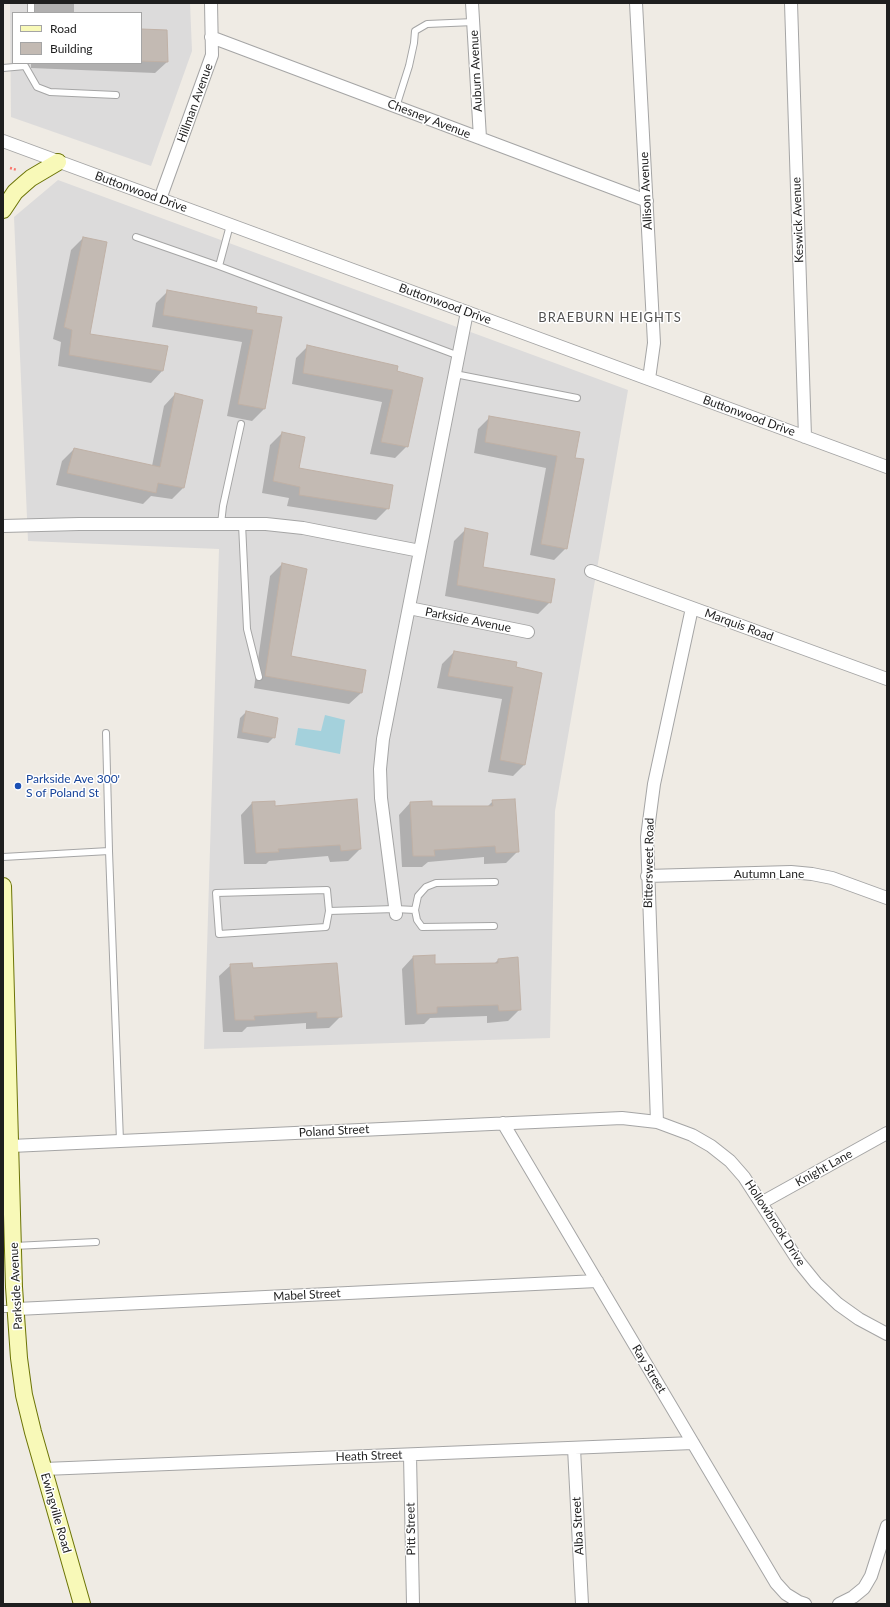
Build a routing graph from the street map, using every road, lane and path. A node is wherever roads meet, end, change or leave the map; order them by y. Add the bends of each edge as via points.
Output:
1 (210, 3) edge
2 (472, 3) edge
3 (636, 3) edge
4 (791, 3) edge
5 (474, 22) junction
6 (212, 37) junction
7 (25, 65) edge
8 (3, 68) edge
9 (116, 95) dead end
10 (396, 107) junction
11 (480, 138) junction
12 (3, 141) edge
13 (58, 162) junction
14 (10, 168) dead end
15 (20, 170) dead end
16 (160, 199) junction
17 (647, 201) junction
18 (3, 210) edge
19 (230, 225) junction
20 (136, 237) dead end
21 (219, 266) junction
22 (467, 312) junction
23 (458, 356) junction
24 (455, 374) junction
25 (649, 379) junction
26 (577, 398) dead end
27 (241, 424) dead end
28 (805, 437) junction
29 (887, 467) edge
30 (221, 524) junction
31 (242, 524) junction
32 (3, 526) edge
33 (420, 551) junction
34 (591, 570) dead end
35 (409, 608) junction
36 (692, 608) junction
37 (528, 632) dead end
38 (259, 677) dead end
39 (887, 679) edge
40 (106, 733) dead end
41 (109, 850) junction
42 (3, 857) edge
43 (647, 876) junction
44 (495, 882) dead end
45 (3, 886) edge
46 (887, 898) edge
47 (415, 910) junction
48 (329, 911) junction
49 (395, 912) junction
50 (494, 926) dead end
51 (4, 944) edge
52 (5, 1002) edge
53 (6, 1094) edge
54 (657, 1122) junction
55 (503, 1123) junction
56 (887, 1133) edge
57 (120, 1141) junction
58 (10, 1146) junction
59 (761, 1203) junction
60 (96, 1242) dead end
61 (14, 1246) junction
62 (3, 1266) edge
63 (597, 1281) junction
64 (14, 1287) junction
65 (10, 1309) edge
66 (887, 1334) edge
67 (30, 1421) joint
68 (693, 1444) junction
69 (574, 1448) junction
70 (410, 1455) junction
71 (44, 1469) junction
72 (887, 1526) edge
73 (82, 1604) edge
74 (413, 1604) edge
75 (582, 1604) edge
76 (805, 1604) edge
77 (839, 1604) edge

1 - 6 street, Hillman Avenue
2 - 5 street, Auburn Avenue
3 - 17 street, Allison Avenue
4 - 28 street, Keswick Avenue
5 - 10 lane via 427,24 414,31 409,66
5 - 11 street, Auburn Avenue
6 - 10 street, Chesney Avenue
6 - 16 street, Hillman Avenue via 212,56
7 - 8 lane
7 - 9 lane via 37,87 50,92
10 - 11 street, Chesney Avenue
11 - 17 street, Chesney Avenue
12 - 13 street, Buttonwood Drive
13 - 16 street, Buttonwood Drive
13 - 18 main road via 24,184
14 - 15 path
16 - 19 street, Buttonwood Drive
17 - 25 street, Allison Avenue via 654,343
19 - 21 lane
19 - 22 street, Buttonwood Drive
20 - 21 lane
21 - 23 lane
22 - 23 street
22 - 25 street, Buttonwood Drive
23 - 24 street
24 - 26 lane
24 - 33 street
25 - 28 street, Buttonwood Drive
27 - 30 lane
28 - 29 street, Buttonwood Drive
30 - 31 street
30 - 32 street
31 - 33 street via 303,528
31 - 38 lane via 247,629
33 - 35 street
34 - 36 street, Marquis Road
35 - 37 street, Parkside Avenue
35 - 49 street via 383,739 380,769 381,798
36 - 39 street, Marquis Road
36 - 43 street, Bittersweet Road via 651,803 647,837
40 - 41 lane
41 - 42 lane
41 - 57 lane
43 - 46 street, Autumn Lane via 791,872 832,878
43 - 54 street, Bittersweet Road
44 - 47 lane via 436,883 426,887 418,896
45 - 51 main road, Parkside Avenue
47 - 49 lane
47 - 50 lane via 422,927
48 - 48 lane via 326,927 219,934 216,893 327,890
48 - 49 lane
51 - 52 main road, Parkside Avenue
52 - 53 main road, Parkside Avenue
53 - 58 main road, Parkside Avenue
54 - 55 street, Poland Street via 622,1118
54 - 59 street, Hollowbrook Drive via 692,1135 711,1146 730,1161
55 - 57 street, Poland Street
55 - 63 street, Ray Street
56 - 59 street, Knight Lane
57 - 58 street, Poland Street
58 - 61 main road, Parkside Avenue
59 - 66 street, Hollowbrook Drive via 799,1262 816,1283 838,1304
60 - 61 lane
61 - 64 main road, Parkside Avenue
62 - 64 main road
63 - 65 street, Mabel Street
63 - 68 street, Ray Street
64 - 65 main road, Parkside Avenue
65 - 67 main road, Parkside Avenue
67 - 71 main road, Ewingville Road
68 - 69 street, Heath Street
68 - 76 street, Ray Street via 776,1583 786,1594
69 - 70 street, Heath Street
69 - 75 street, Alba Street
70 - 71 street, Heath Street
70 - 74 street, Pitt Street
71 - 73 main road, Ewingville Road
72 - 77 street via 871,1576 864,1588

